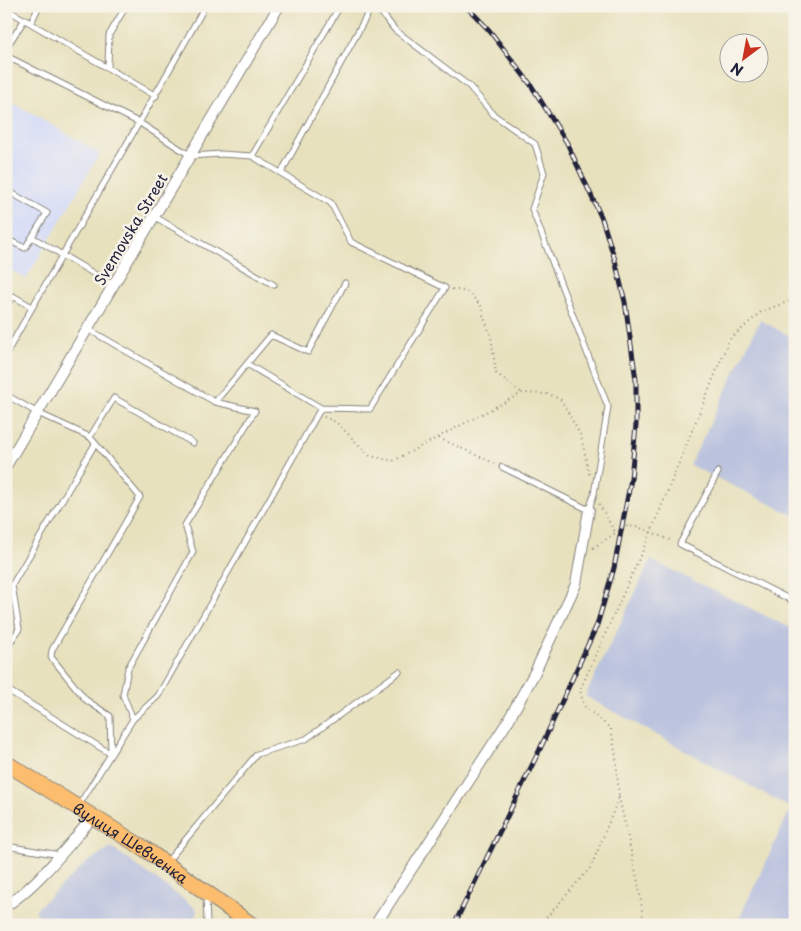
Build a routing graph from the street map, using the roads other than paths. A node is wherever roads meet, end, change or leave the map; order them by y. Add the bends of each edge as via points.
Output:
1 (40, 6) edge
2 (126, 6) edge
3 (205, 6) edge
4 (279, 6) edge
5 (340, 6) edge
6 (372, 6) edge
7 (376, 6) edge
8 (6, 7) edge
9 (25, 20) junction
10 (31, 23) junction
11 (6, 48) edge
12 (6, 56) edge
13 (108, 67) junction
14 (156, 96) junction
15 (140, 123) junction
16 (190, 156) junction
17 (252, 156) junction
18 (281, 173) junction
19 (6, 190) edge
20 (154, 216) junction
21 (32, 237) junction
22 (6, 238) edge
23 (62, 254) junction
24 (344, 282) dead end
25 (274, 284) dead end
26 (114, 285) junction
27 (6, 307) edge
28 (32, 307) junction
29 (88, 329) junction
30 (6, 354) edge
31 (247, 364) junction
32 (6, 395) edge
33 (215, 402) junction
34 (321, 408) junction
35 (38, 413) junction
36 (90, 437) junction
37 (193, 443) dead end
38 (95, 444) junction
39 (6, 466) edge
40 (502, 467) road end
41 (718, 472) dead end
42 (589, 510) junction
43 (795, 602) edge
44 (6, 649) edge
45 (399, 672) dead end
46 (6, 689) edge
47 (133, 719) junction
48 (111, 754) junction
49 (6, 763) edge
50 (78, 807) junction
51 (94, 817) junction
52 (6, 846) edge
53 (60, 855) junction
54 (165, 863) junction
55 (206, 892) junction
56 (6, 906) edge
57 (207, 925) edge
58 (252, 925) edge
59 (375, 925) edge

1 - 10 lane
2 - 13 lane via 109,35
3 - 14 lane
4 - 16 street, Svemovska Street
5 - 17 lane
6 - 18 lane
7 - 42 lane via 395,30 469,86 494,115 535,144 544,173 532,209 608,407
8 - 9 lane
9 - 10 lane
9 - 11 lane
10 - 13 lane
12 - 15 lane
13 - 14 lane
14 - 15 lane
15 - 16 lane
15 - 23 lane
16 - 17 lane
16 - 20 street, Svemovska Street
17 - 18 lane
18 - 34 lane via 331,203 351,242 445,288 370,409
19 - 21 lane via 47,213
20 - 25 lane
20 - 26 street, Svemovska Street
21 - 22 lane via 25,248
21 - 23 lane
23 - 26 lane
23 - 28 lane
24 - 31 lane via 308,352 271,335
26 - 29 street, Svemovska Street
27 - 28 lane via 13,296
28 - 30 lane
29 - 33 lane
29 - 35 street, Svemovska Street
31 - 33 lane
31 - 34 lane
32 - 35 lane
33 - 47 lane via 255,411 185,524 193,552 128,668 123,695
34 - 47 lane via 158,696
35 - 36 lane
35 - 39 street, Svemovska Street
36 - 37 lane via 114,398
36 - 38 lane
38 - 44 lane via 12,585 19,629
38 - 48 lane via 140,497 52,650 51,658 86,700 110,716
40 - 42 lane
41 - 43 lane via 680,544
42 - 59 street via 576,584 526,688 508,721
45 - 54 lane via 306,739 257,754
46 - 48 lane
47 - 48 lane
48 - 50 lane
49 - 50 main road, вулиця Шевченка
50 - 51 main road, вулиця Шевченка
51 - 53 street
51 - 54 main road, вулиця Шевченка
52 - 53 lane
53 - 56 street
54 - 55 main road, вулиця Шевченка
55 - 57 lane
55 - 58 main road, вулиця Шевченка

